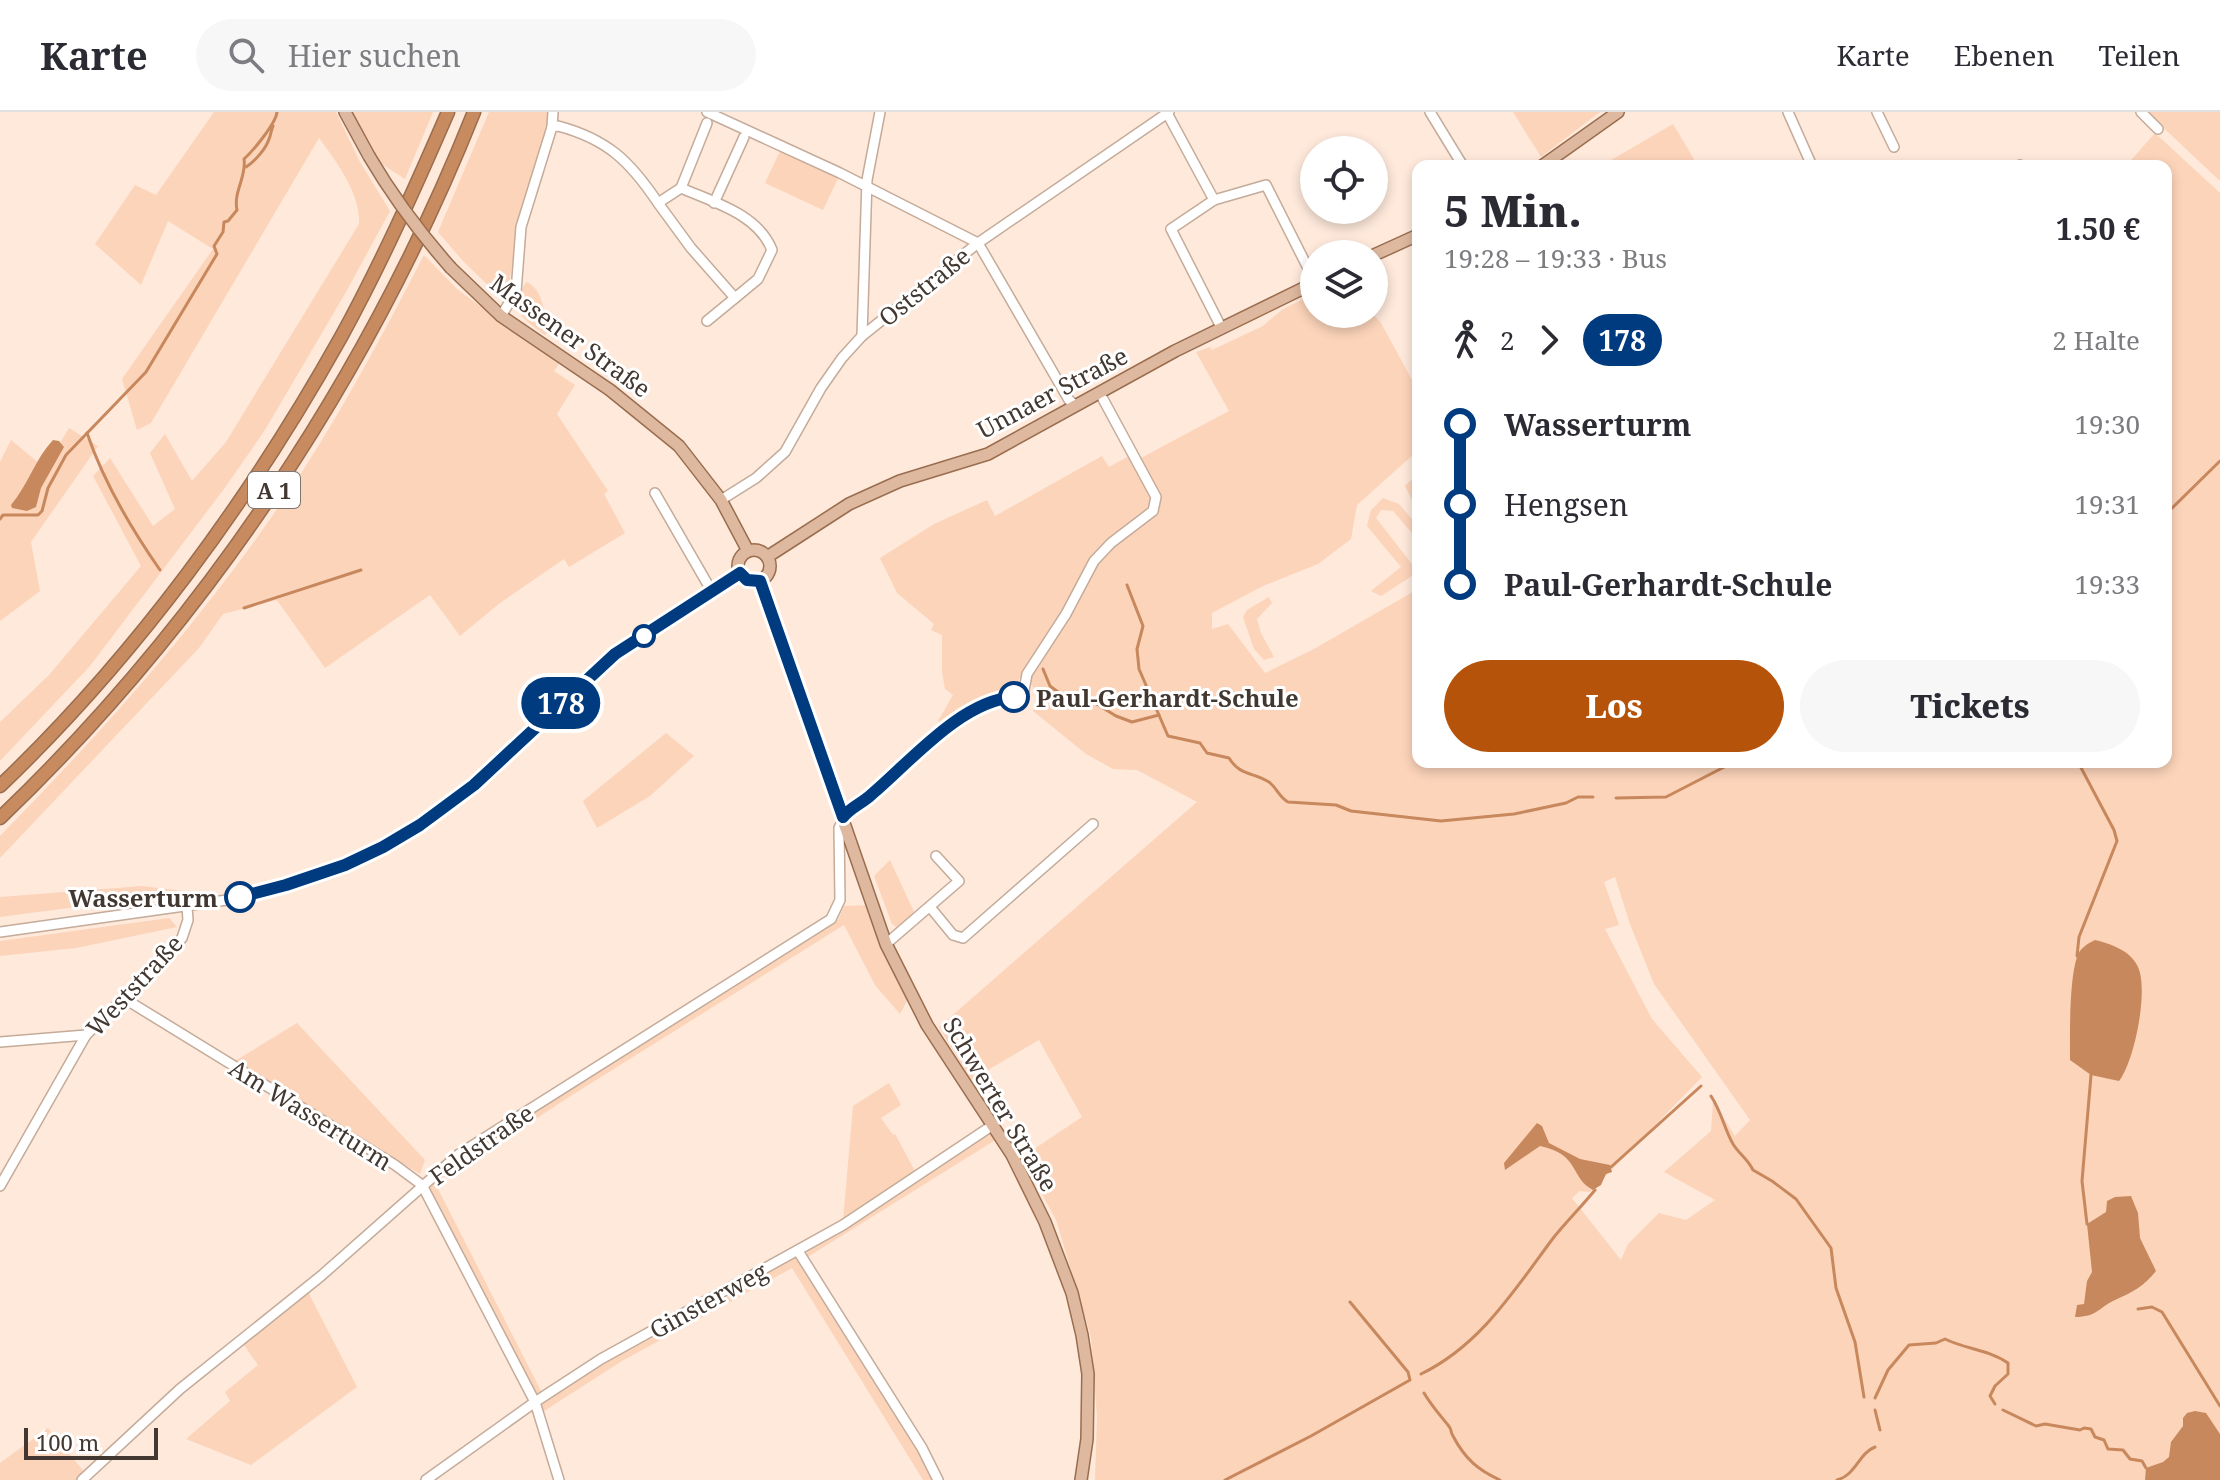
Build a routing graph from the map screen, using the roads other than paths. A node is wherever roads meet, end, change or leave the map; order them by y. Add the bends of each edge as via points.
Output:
1 (345, 112) edge
2 (448, 112) edge
3 (474, 112) edge
4 (553, 112) edge
5 (880, 112) edge
6 (1168, 112) edge
7 (1430, 112) edge
8 (1618, 112) edge
9 (1788, 112) edge
10 (1877, 112) edge
11 (2141, 112) edge
12 (707, 118) edge
13 (552, 127) junction
14 (2158, 129) dead end
15 (744, 137) dead end
16 (1894, 147) dead end
17 (1459, 160) edge
18 (1550, 160) edge
19 (1809, 160) edge
20 (681, 188) junction
21 (867, 188) junction
22 (1214, 200) junction
23 (658, 203) junction
24 (714, 203) junction
25 (1412, 238) edge
26 (978, 243) junction
27 (1388, 249) edge
28 (1300, 254) edge
29 (1300, 289) edge
30 (735, 298) junction
31 (501, 316) junction
32 (707, 321) dead end
33 (1221, 327) junction
34 (862, 336) junction
35 (1103, 399) dead end
36 (1075, 405) junction
37 (655, 493) dead end
38 (721, 500) junction
39 (748, 551) junction
40 (767, 557) junction
41 (740, 573) junction
42 (760, 581) junction
43 (711, 590) junction
44 (0, 786) edge
45 (843, 817) junction
46 (0, 818) edge
47 (1093, 824) dead end
48 (936, 856) dead end
49 (187, 907) junction
50 (930, 907) junction
51 (0, 932) edge
52 (886, 944) junction
53 (125, 999) junction
54 (86, 1035) junction
55 (0, 1042) edge
56 (993, 1125) junction
57 (422, 1185) junction
58 (0, 1186) edge
59 (798, 1251) junction
60 (535, 1402) junction
61 (82, 1480) edge
62 (426, 1480) edge
63 (559, 1480) edge
64 (938, 1480) edge
65 (1081, 1480) edge

1 - 31 main road, Massener Straße, bridge via 423,237
2 - 44 highway, A 1 via 341,337 255,477 147,623
3 - 46 highway, A 1 via 414,246 278,484 164,639 81,736
4 - 13 street
5 - 21 street
6 - 22 street
6 - 26 street, Oststraße
7 - 17 street
8 - 18 main road
9 - 19 street
10 - 16 street
11 - 14 street
12 - 20 street
12 - 21 street
13 - 23 street via 614,150
13 - 31 street via 521,227 516,292
15 - 24 street
20 - 23 street
20 - 24 street
21 - 26 street
21 - 34 street
22 - 28 street via 1266,185
22 - 33 street via 1171,229
23 - 30 street
24 - 30 street via 749,219 772,250 758,279
25 - 27 main road
26 - 34 street, Oststraße
26 - 36 street
29 - 33 main road, Unnaer Straße
30 - 32 street
31 - 38 main road, Massener Straße via 651,422 688,455
33 - 36 main road, Unnaer Straße
34 - 38 street, Oststraße via 821,388 785,452
35 - 45 street via 1156,497 1153,511 1094,561 1027,674 1023,696 987,703 960,718
36 - 40 main road, Unnaer Straße via 988,454 900,481 849,504
37 - 43 street
38 - 39 main road, Massener Straße
39 - 40 main road
39 - 41 main road via 738,563
40 - 42 main road via 770,569
41 - 42 main road
41 - 43 street
42 - 45 main road, Schwerter Straße
43 - 49 street via 615,654 474,785 401,837 297,882
45 - 52 main road, Schwerter Straße
45 - 57 street, Feldstraße via 840,900 831,919 459,1154
47 - 50 street via 963,938 953,935
48 - 50 street via 959,881
49 - 51 street
49 - 53 street, Weststraße via 185,929 176,946
50 - 52 street
52 - 56 main road, Schwerter Straße via 933,1034
53 - 54 street, Weststraße
53 - 57 street, Am Wasserturm
54 - 55 street
54 - 58 street, Weststraße
56 - 59 street, Ginsterweg
56 - 65 main road, Schwerter Straße via 1045,1222 1072,1293 1089,1412
57 - 60 street, Am Wasserturm
57 - 61 street, Feldstraße via 321,1276 190,1380
59 - 60 street, Ginsterweg via 601,1359
59 - 64 street
60 - 62 street, Ginsterweg
60 - 63 street, Am Wasserturm

